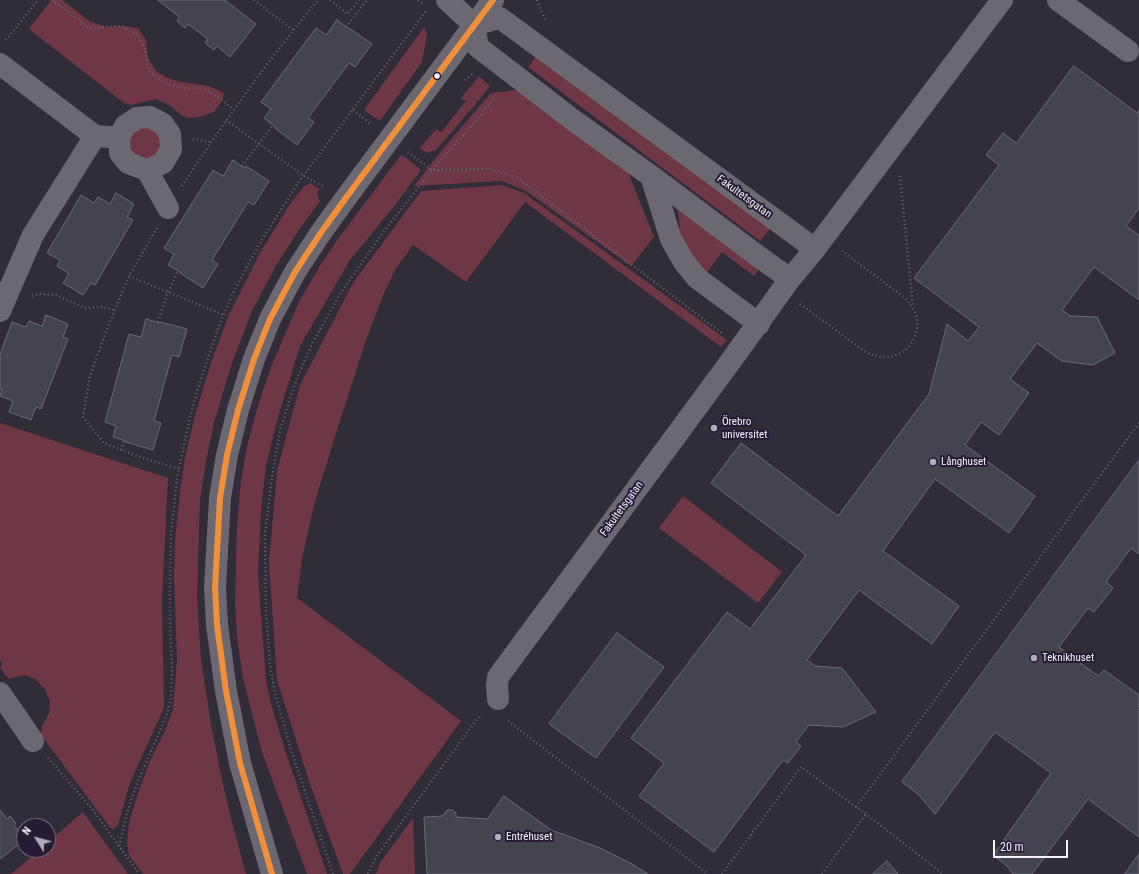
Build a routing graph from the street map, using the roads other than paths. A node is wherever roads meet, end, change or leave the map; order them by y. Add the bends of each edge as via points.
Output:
1 (447, 0) edge
2 (493, 0) edge
3 (1002, 0) edge
4 (1058, 0) edge
5 (474, 25) junction
6 (1128, 51) dead end
7 (0, 64) edge
8 (96, 136) junction
9 (119, 138) junction
10 (147, 170) junction
11 (651, 176) junction
12 (168, 208) road end
13 (819, 243) junction
14 (786, 285) junction
15 (0, 311) edge
16 (759, 324) junction
17 (0, 693) edge
18 (494, 703) road end
19 (33, 741) road end
20 (272, 874) edge

1 - 5 street
2 - 5 street
3 - 13 street, Fakultetsgatan
4 - 6 street
5 - 11 street via 478,47
5 - 13 street, Fakultetsgatan via 500,18
5 - 20 street via 332,216 295,272 270,319 254,359 227,455 217,540 217,625 240,763
7 - 8 street
8 - 9 street
8 - 15 street via 33,235
9 - 10 street via 120,152 128,163
9 - 10 street via 125,126 137,118 150,117 163,124 170,134 171,149 163,163
10 - 12 street
11 - 14 street via 762,259
11 - 16 street via 671,239 684,262 697,278
13 - 14 street, Fakultetsgatan
14 - 16 street, Fakultetsgatan
16 - 18 street, Fakultetsgatan via 498,677
17 - 19 street

